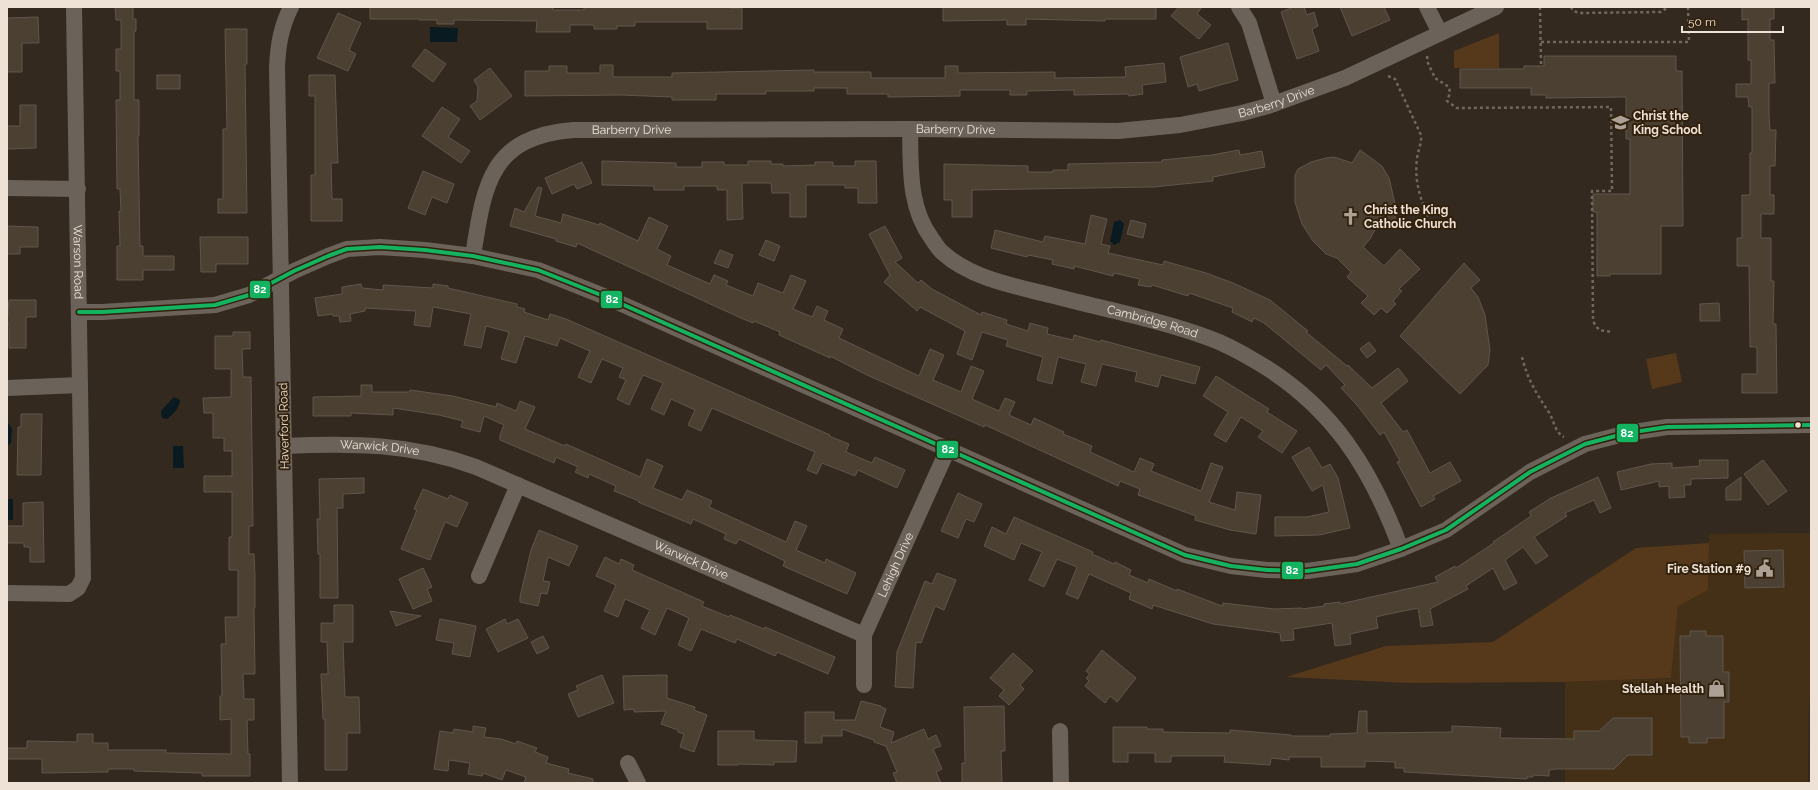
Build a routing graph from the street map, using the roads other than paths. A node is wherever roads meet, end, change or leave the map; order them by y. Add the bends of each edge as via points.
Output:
1 (74, 7) edge
2 (291, 7) edge
3 (1239, 7) edge
4 (1427, 7) edge
5 (1496, 7) edge
6 (1440, 33) junction
7 (1274, 104) junction
8 (910, 129) junction
9 (7, 188) edge
10 (78, 189) junction
11 (473, 256) junction
12 (282, 278) junction
13 (79, 312) junction
14 (80, 385) junction
15 (7, 388) edge
16 (1811, 425) edge
17 (284, 446) junction
18 (948, 449) junction
19 (518, 485) junction
20 (1400, 549) junction
21 (479, 576) dead end
22 (7, 592) edge
23 (864, 635) junction
24 (864, 685) dead end
25 (1060, 731) dead end
26 (628, 763) dead end
27 (290, 783) edge
28 (638, 783) edge
29 (1061, 783) edge

1 - 10 street, Warson Road
2 - 12 street, Haverford Road via 281,29 277,68
3 - 7 street via 1249,23
4 - 6 street
5 - 6 street, Barberry Drive
6 - 7 street, Barberry Drive via 1345,78
7 - 8 street, Barberry Drive via 1180,125 1118,131
8 - 11 street, Barberry Drive via 550,132 532,138 512,150 499,163 484,192
8 - 20 street, Cambridge Road via 911,186 918,214 942,252 963,267 994,280 1163,323 1211,339 1273,372 1302,393 1329,420 1349,446 1378,493
9 - 10 street
10 - 13 street, Warson Road
11 - 12 street via 380,247 347,249
11 - 18 street via 538,270 606,297
12 - 13 street via 250,295 215,305
12 - 17 street, Haverford Road
13 - 14 street, Warson Road
14 - 15 street
14 - 22 street, Warson Road via 84,578 82,591 69,594
16 - 20 street via 1667,426 1638,430 1585,444 1530,472 1446,530
17 - 19 street, Warwick Drive via 381,446 418,450 450,457
17 - 27 street, Haverford Road
18 - 20 street via 1185,554 1230,566 1307,571 1357,564
18 - 23 street, Lehigh Drive
19 - 21 street
19 - 23 street, Warwick Drive
23 - 24 street, Lehigh Drive
25 - 29 street
26 - 28 street

